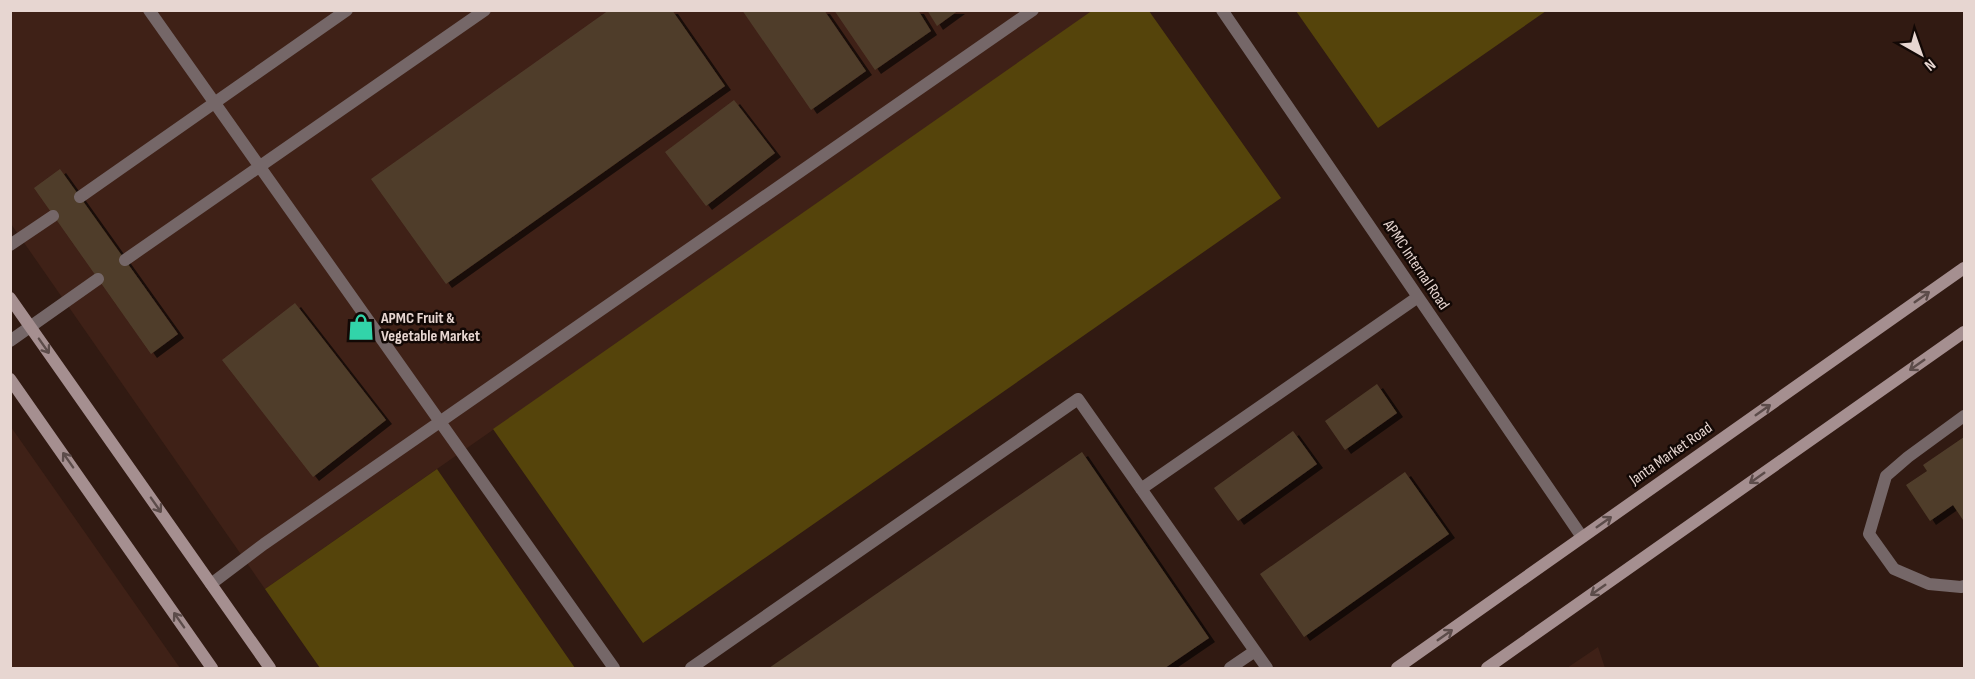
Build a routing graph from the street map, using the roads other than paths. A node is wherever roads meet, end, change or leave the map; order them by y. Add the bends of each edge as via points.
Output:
1 (149, 10) edge
2 (348, 10) edge
3 (485, 10) edge
4 (1033, 10) edge
5 (1222, 10) edge
6 (214, 103) junction
7 (260, 167) junction
8 (80, 197) dead end
9 (53, 216) dead end
10 (10, 245) edge
11 (125, 260) dead end
12 (1965, 267) edge
13 (98, 279) dead end
14 (1418, 297) junction
15 (10, 298) edge
16 (31, 327) junction
17 (1965, 332) edge
18 (10, 341) edge
19 (10, 379) edge
20 (1965, 416) edge
21 (441, 423) junction
22 (1141, 489) junction
23 (1582, 537) junction
24 (211, 585) junction
25 (1965, 586) edge
26 (1255, 651) junction
27 (212, 669) edge
28 (270, 669) edge
29 (614, 669) edge
30 (691, 669) edge
31 (1230, 669) edge
32 (1267, 669) edge
33 (1397, 669) edge
34 (1487, 669) edge

1 - 6 lane
2 - 6 lane
3 - 7 lane
4 - 21 lane
5 - 14 lane, APMC Internal Road
6 - 7 lane
6 - 8 lane
7 - 11 lane
7 - 21 lane
9 - 10 lane
23 -> 12 main road, Janta Market Road
13 - 16 lane
14 - 22 lane
14 - 23 lane, APMC Internal Road
15 - 16 main road
16 - 18 lane
16 -> 24 main road
17 -> 34 main road
27 -> 19 main road
20 - 25 lane via 1886,476 1869,534 1894,569 1929,584
21 - 24 lane via 264,544
21 - 29 lane
22 - 26 lane
22 - 30 lane via 1078,399
33 -> 23 main road, Janta Market Road
24 - 28 main road
26 - 31 lane
26 - 32 lane

